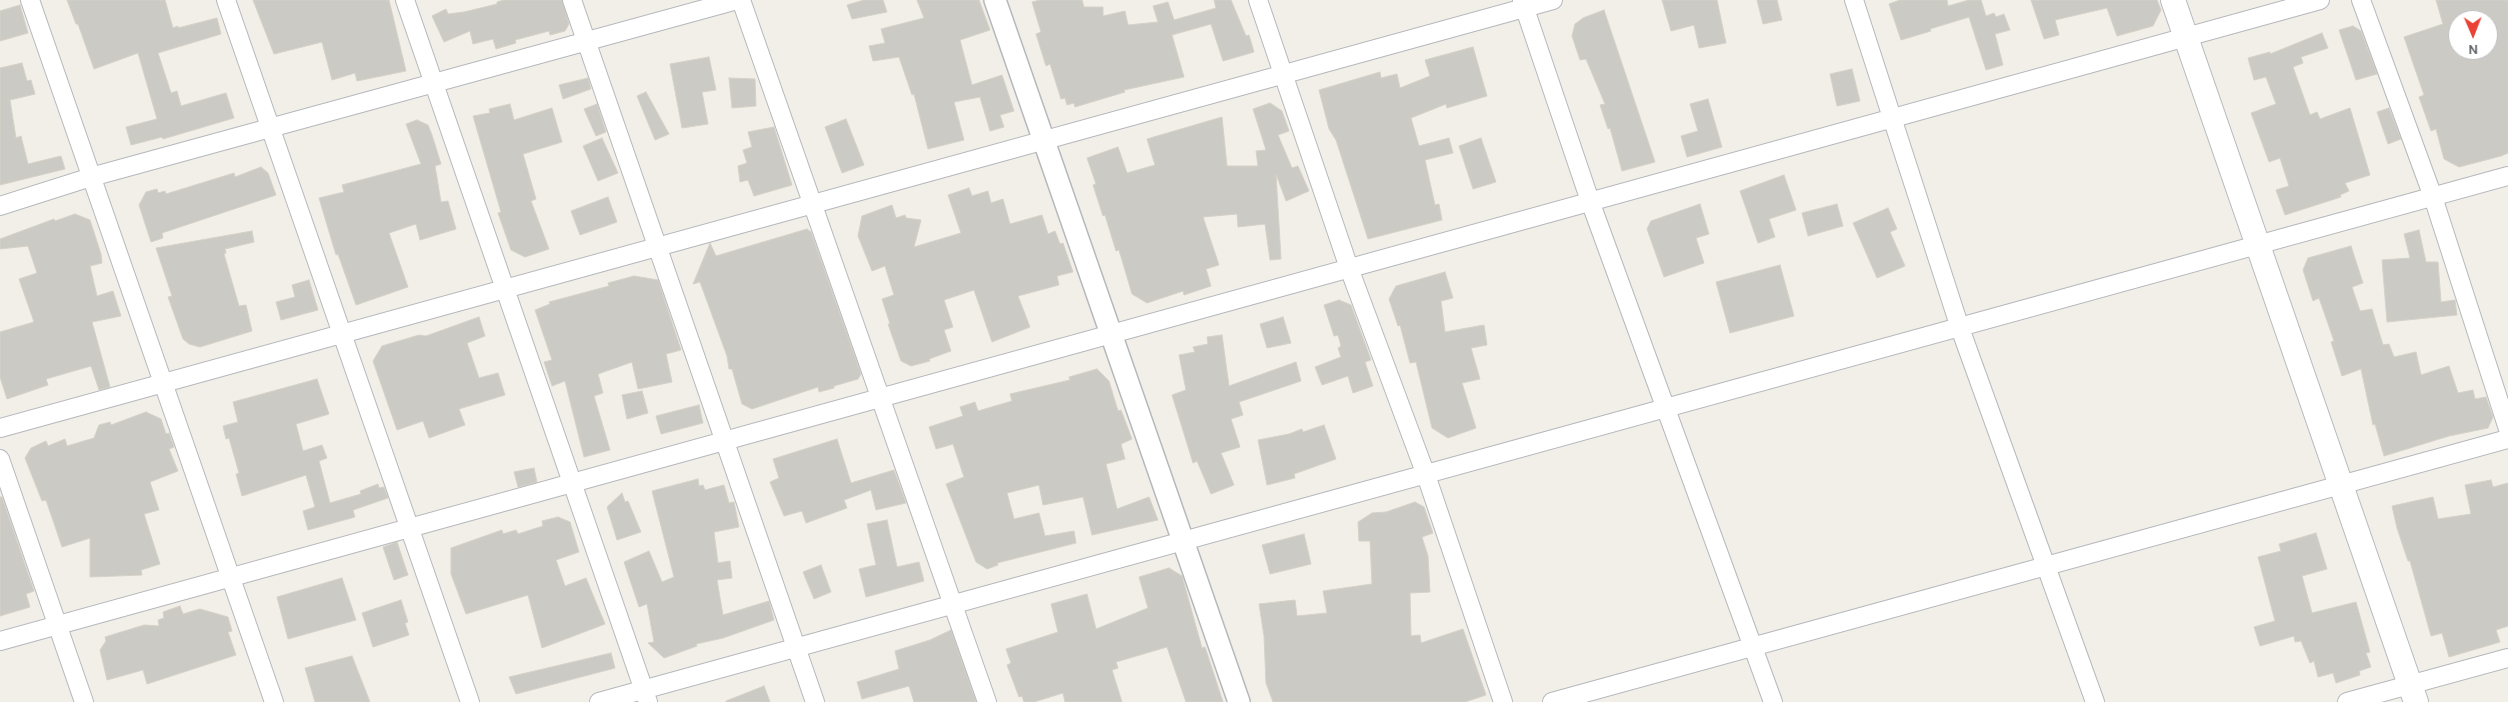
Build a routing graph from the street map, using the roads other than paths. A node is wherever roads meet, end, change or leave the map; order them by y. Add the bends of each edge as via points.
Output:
1 (30, 0) edge
2 (226, 0) edge
3 (405, 0) edge
4 (572, 0) edge
5 (737, 0) edge
6 (741, 0) edge
7 (995, 0) edge
8 (1258, 0) edge
9 (1553, 0) edge
10 (1854, 0) edge
11 (2173, 0) edge
12 (2320, 0) edge
13 (2361, 0) edge
14 (1523, 4) edge
15 (2186, 37) junction
16 (586, 42) junction
17 (1282, 74) junction
18 (434, 82) junction
19 (1892, 118) junction
20 (270, 127) junction
21 (1043, 140) junction
22 (2508, 176) edge
23 (91, 177) junction
24 (2433, 197) junction
25 (1590, 202) junction
26 (813, 204) junction
27 (0, 206) edge
28 (2258, 245) junction
29 (658, 247) junction
30 (1349, 268) junction
31 (505, 288) junction
32 (1960, 328) junction
33 (342, 333) junction
34 (1110, 334) junction
35 (163, 383) junction
36 (880, 398) junction
37 (1667, 408) junction
38 (0, 428) edge
39 (2508, 428) edge
40 (2508, 440) edge
41 (725, 441) junction
42 (0, 459) edge
43 (1426, 475) junction
44 (572, 482) junction
45 (2341, 485) junction
46 (409, 527) junction
47 (1184, 542) junction
48 (2046, 566) junction
49 (231, 577) junction
50 (953, 606) junction
51 (58, 625) junction
52 (0, 641) edge
53 (1754, 646) junction
54 (797, 648) junction
55 (2508, 658) edge
56 (2414, 694) edge
57 (646, 696) edge
58 (84, 702) edge
59 (274, 702) edge
60 (470, 702) edge
61 (599, 702) edge
62 (815, 702) edge
63 (987, 702) edge
64 (1239, 702) edge
65 (1503, 702) edge
66 (1552, 702) edge
67 (1773, 702) edge
68 (2095, 702) edge
69 (2347, 702) edge

1 - 23 street
2 - 20 street
3 - 18 street
4 - 16 street
5 - 16 street
6 - 26 street
7 - 21 street
8 - 17 street
9 - 14 street
10 - 19 street
11 - 15 main road
12 - 15 street
13 - 24 street
14 - 17 street
14 - 25 street
15 - 19 street
15 - 28 main road
16 - 18 street
16 - 29 street
17 - 21 street
17 - 30 street
18 - 20 street
18 - 31 street
19 - 25 street
19 - 32 street
20 - 23 street
20 - 33 street
21 - 26 street
21 - 34 street
22 - 24 street
23 - 27 street
23 - 35 street
24 - 28 street
24 - 39 street
25 - 30 street
25 - 37 street
26 - 29 street
26 - 36 street
28 - 32 street
28 - 45 main road
29 - 31 street
29 - 41 street
30 - 34 street
30 - 43 street
31 - 33 street
31 - 44 street
32 - 37 street
32 - 48 street
33 - 35 street
33 - 46 street
34 - 36 street
34 - 47 street
35 - 38 street
35 - 49 street
36 - 41 street
36 - 50 street
37 - 43 street
37 - 53 street
40 - 45 street
41 - 44 street
41 - 54 street
42 - 51 street
43 - 47 street
43 - 65 street
44 - 46 street
44 - 57 street
45 - 48 street
45 - 56 main road
46 - 49 street
46 - 60 street
47 - 50 street
47 - 64 street
48 - 53 street
48 - 68 street
49 - 51 street
49 - 59 street
50 - 54 street
50 - 63 street
51 - 52 street
51 - 58 street
53 - 66 street
53 - 67 street
54 - 57 street
54 - 62 street
55 - 56 street
56 - 69 street
57 - 61 street

